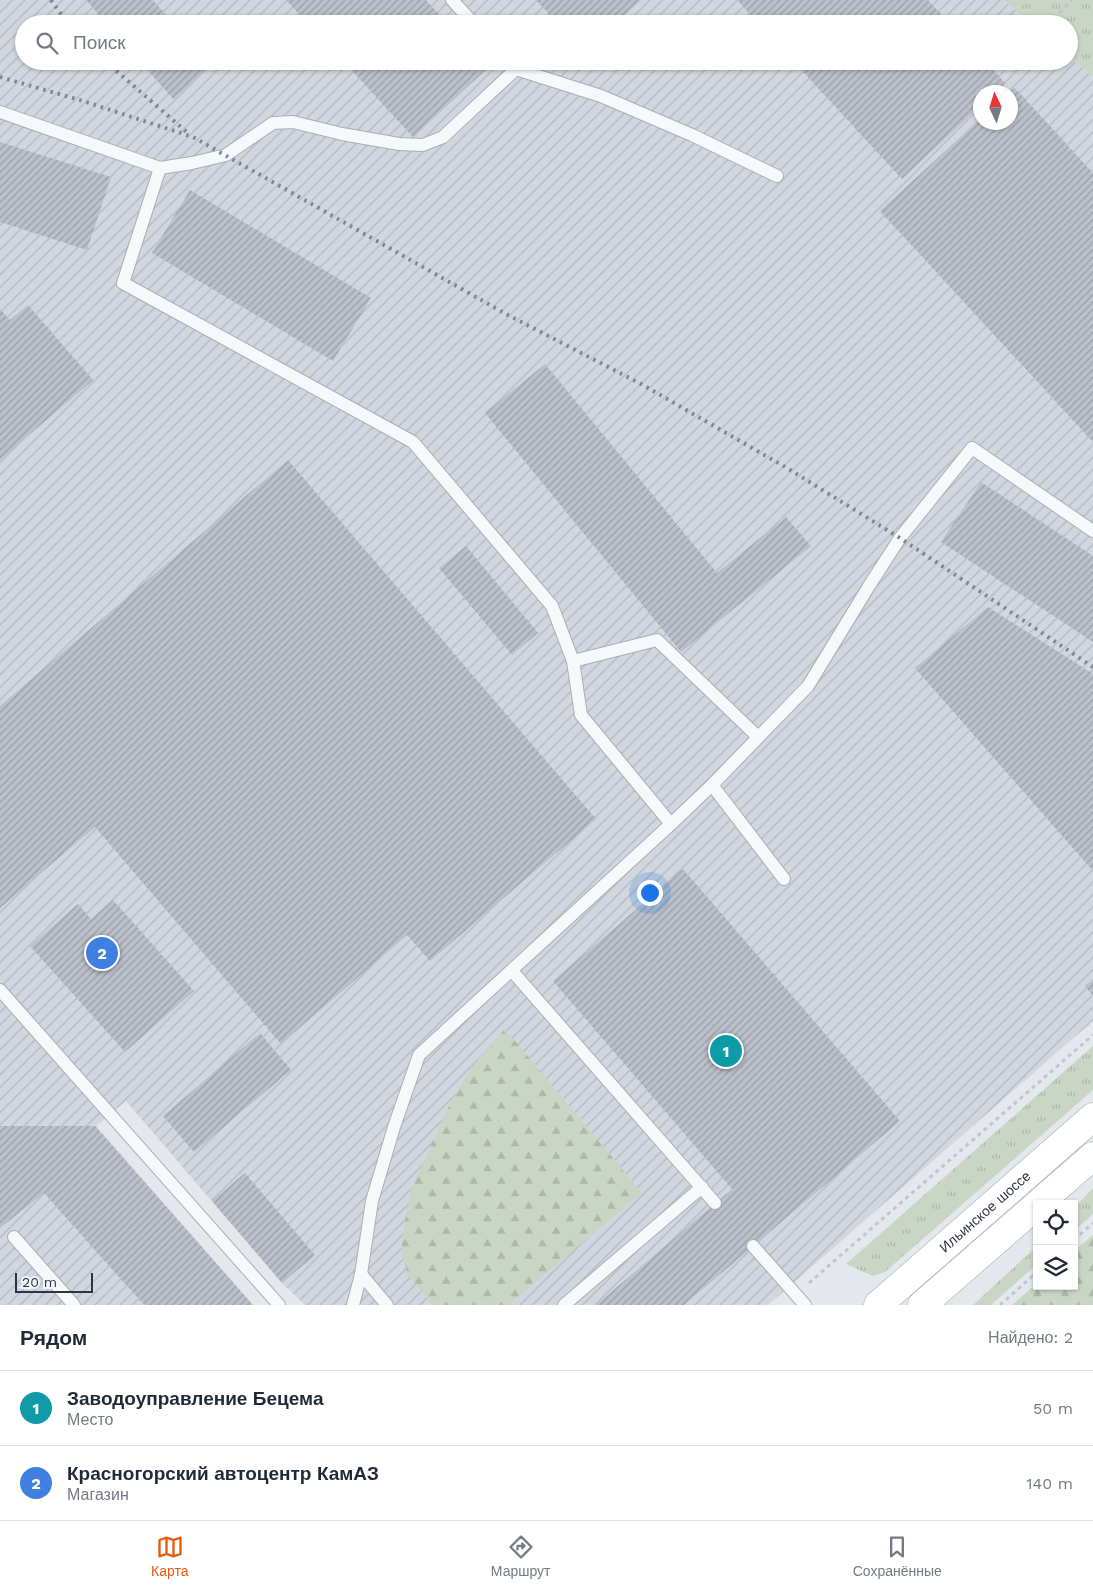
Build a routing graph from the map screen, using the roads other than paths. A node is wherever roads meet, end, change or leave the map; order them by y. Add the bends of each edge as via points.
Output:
1 (452, 0) edge
2 (466, 15) edge
3 (507, 70) edge
4 (526, 70) edge
5 (0, 112) edge
6 (160, 168) junction
7 (777, 176) dead end
8 (1093, 531) edge
9 (573, 661) junction
10 (758, 738) junction
11 (712, 785) junction
12 (671, 824) junction
13 (784, 879) dead end
14 (512, 971) junction
15 (0, 990) edge
16 (1093, 1117) edge
17 (1093, 1156) edge
18 (702, 1187) junction
19 (1043, 1200) edge
20 (715, 1203) dead end
21 (1033, 1208) edge
22 (14, 1237) dead end
23 (753, 1246) dead end
24 (361, 1274) junction
25 (74, 1305) edge
26 (279, 1305) edge
27 (353, 1305) edge
28 (387, 1305) edge
29 (564, 1305) edge
30 (805, 1305) edge
31 (878, 1305) edge
32 (922, 1305) edge

1 - 2 lane
3 - 6 lane via 443,136 423,145 342,134 293,122 272,123 226,155
4 - 7 lane via 601,96
5 - 6 lane
6 - 9 lane via 123,283 413,442 552,606
8 - 10 lane via 972,448 900,538 808,686
9 - 10 lane via 657,640
9 - 12 lane via 581,715
10 - 11 lane
11 - 12 lane
11 - 13 lane
12 - 14 lane
14 - 18 lane
14 - 24 lane via 419,1055 372,1201
15 - 26 lane
16 - 31 main road, Ильинское шоссе
17 - 19 main road
18 - 20 lane
18 - 29 lane
21 - 32 main road
22 - 25 lane
23 - 30 lane
24 - 27 lane
24 - 28 lane

